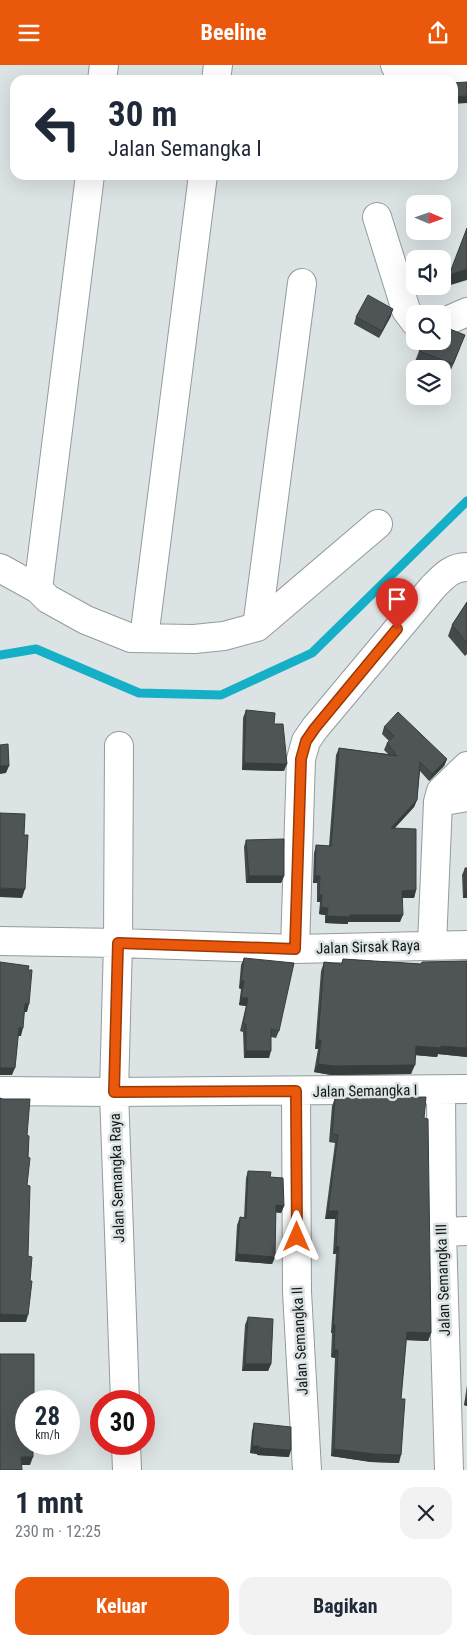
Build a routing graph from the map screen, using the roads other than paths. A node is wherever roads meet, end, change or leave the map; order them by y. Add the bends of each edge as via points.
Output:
1 (395, 65) edge
2 (467, 74) edge
3 (89, 180) edge
4 (203, 180) edge
5 (377, 217) dead end
6 (302, 283) dead end
7 (406, 310) edge
8 (467, 312) edge
9 (451, 319) edge
10 (378, 523) dead end
11 (467, 567) edge
12 (0, 568) edge
13 (38, 589) junction
14 (257, 627) junction
15 (144, 638) junction
16 (119, 746) dead end
17 (467, 766) edge
18 (467, 797) edge
19 (438, 802) junction
20 (0, 941) edge
21 (118, 943) junction
22 (432, 945) junction
23 (467, 945) edge
24 (295, 949) junction
25 (454, 1089) edge
26 (0, 1091) edge
27 (296, 1091) junction
28 (114, 1092) junction
29 (454, 1232) edge
30 (125, 1390) edge
31 (126, 1455) edge
32 (127, 1470) edge
33 (307, 1470) edge
34 (449, 1470) edge

1 - 2 street via 398,71 407,75
3 - 13 street
4 - 15 street
5 - 7 street
6 - 14 street
8 - 9 street
10 - 14 street
11 - 24 street via 456,567 433,587 306,741 301,759
12 - 13 street
13 - 15 street via 48,599 86,621 131,639
14 - 15 street via 224,636 194,639
16 - 21 street, Jalan Semangka Raya
17 - 19 street via 441,791
18 - 19 street
19 - 22 street
20 - 21 street, Jalan Sirsak Raya
21 - 24 street, Jalan Sirsak Raya
21 - 28 street, Jalan Semangka Raya
22 - 23 street, Jalan Sirsak Raya
22 - 24 street, Jalan Sirsak Raya
25 - 27 street, Jalan Semangka I
25 - 29 street, Jalan Semangka III
26 - 28 street, Jalan Semangka I
27 - 28 street, Jalan Semangka I
27 - 33 street, Jalan Semangka II via 297,1292
28 - 30 street, Jalan Semangka Raya
29 - 34 street, Jalan Semangka III
31 - 32 street

